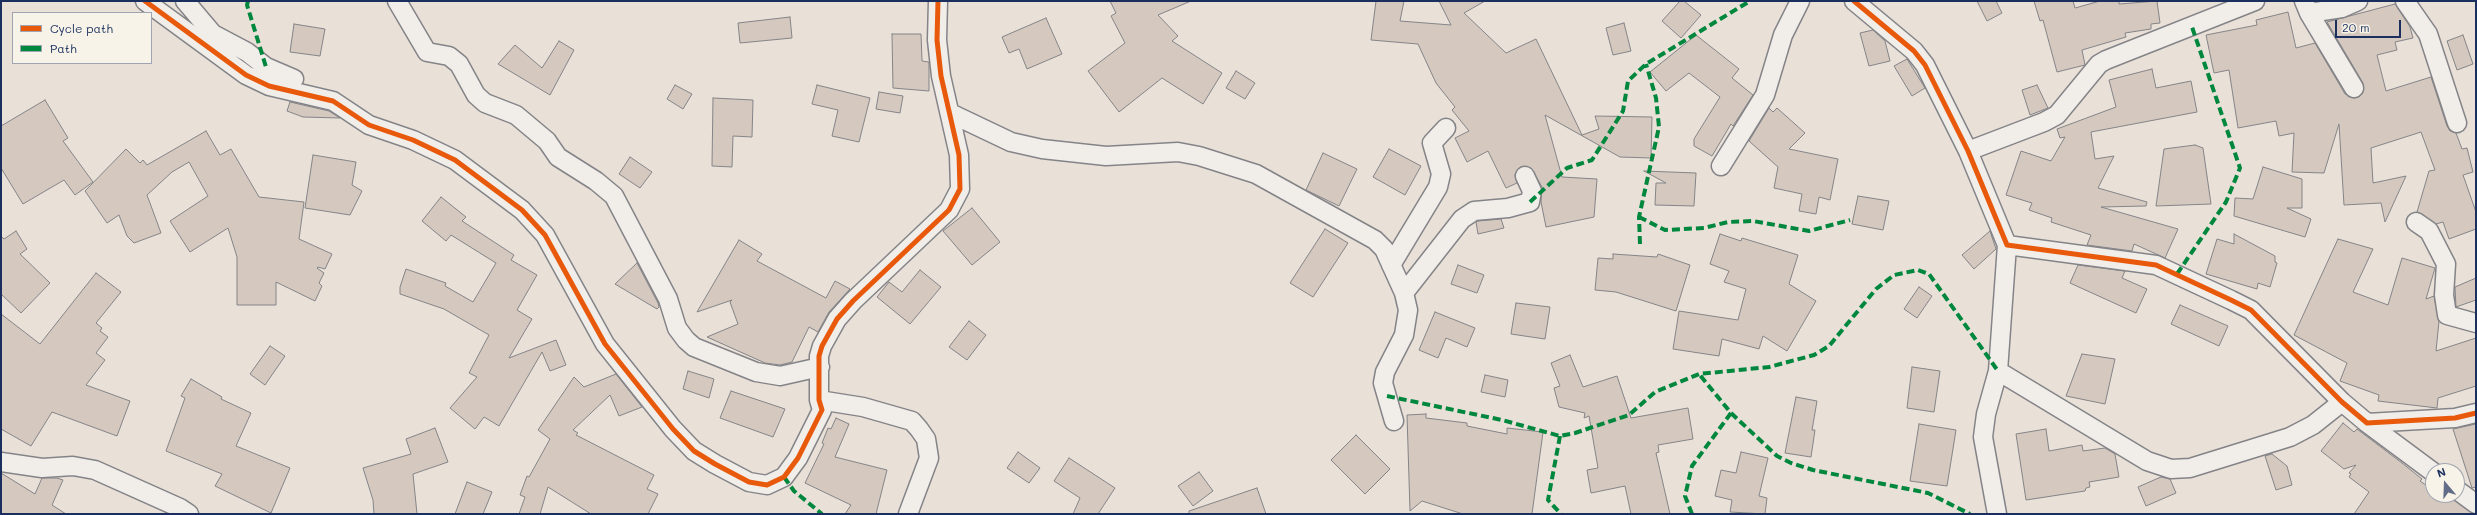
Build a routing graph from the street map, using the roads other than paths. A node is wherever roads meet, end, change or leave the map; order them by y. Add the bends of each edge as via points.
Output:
1 (145, 1) edge
2 (185, 1) edge
3 (398, 1) edge
4 (938, 1) edge
5 (1800, 1) edge
6 (1854, 1) edge
7 (2255, 1) edge
8 (2358, 1) edge
9 (2405, 1) edge
10 (2307, 7) edge
11 (294, 79) dead end
12 (2354, 88) dead end
13 (950, 113) junction
14 (2457, 122) dead end
15 (1446, 128) dead end
16 (1968, 151) junction
17 (1721, 166) dead end
18 (1525, 176) dead end
19 (2416, 222) dead end
20 (2007, 245) junction
21 (1391, 265) junction
22 (1404, 293) junction
23 (2476, 323) edge
24 (820, 367) junction
25 (1998, 371) junction
26 (818, 400) junction
27 (2342, 402) junction
28 (2476, 414) edge
29 (1394, 421) dead end
30 (2367, 423) junction
31 (1, 462) edge
32 (2425, 466) edge
33 (2465, 496) edge
34 (2476, 504) edge
35 (189, 514) edge
36 (908, 514) edge
37 (1997, 514) edge

1 - 26 street via 246,75 269,86 333,101 369,125 413,140 455,160 522,210 545,235 605,344 673,429 694,451 715,464 749,482 767,485 784,477 798,458 822,410
2 - 11 street via 213,34 247,52 266,67
3 - 24 street via 427,52 449,56 458,64 476,95 485,103 516,115 547,141 558,157 596,181 614,196 668,299 677,328 686,340 694,346 756,372 780,376
4 - 13 street via 937,40 941,76
5 - 17 street via 1782,35 1765,95
6 - 16 street via 1914,51 1925,65
7 - 16 street via 2106,60 2099,64 2057,115
8 - 10 street via 2342,8
9 - 14 street via 2428,34
10 - 12 street
13 - 21 street via 1011,142 1042,149 1106,156 1178,152 1200,156 1256,174 1363,231 1384,250
13 - 24 street via 959,155 960,189 949,210 837,319 822,346 819,356
15 - 21 street via 1432,142 1441,174 1438,187
16 - 20 street
18 - 22 street via 1532,191 1530,202 1508,208 1474,211 1462,219
19 - 23 street via 2429,231 2446,264 2444,295 2447,315
20 - 25 street
20 - 27 street via 2156,265 2251,310
21 - 22 street
22 - 29 street via 1408,310 1404,335 1385,372 1383,382
24 - 26 street
25 - 27 street via 2147,461 2171,469 2190,468 2290,437 2313,425
25 - 37 street via 1986,414 1983,437
26 - 36 street via 863,407 912,421 919,429 926,439 929,458
27 - 30 street
28 - 30 street via 2455,418
30 - 32 street
31 - 35 street via 42,468 73,466 95,470
33 - 34 street

